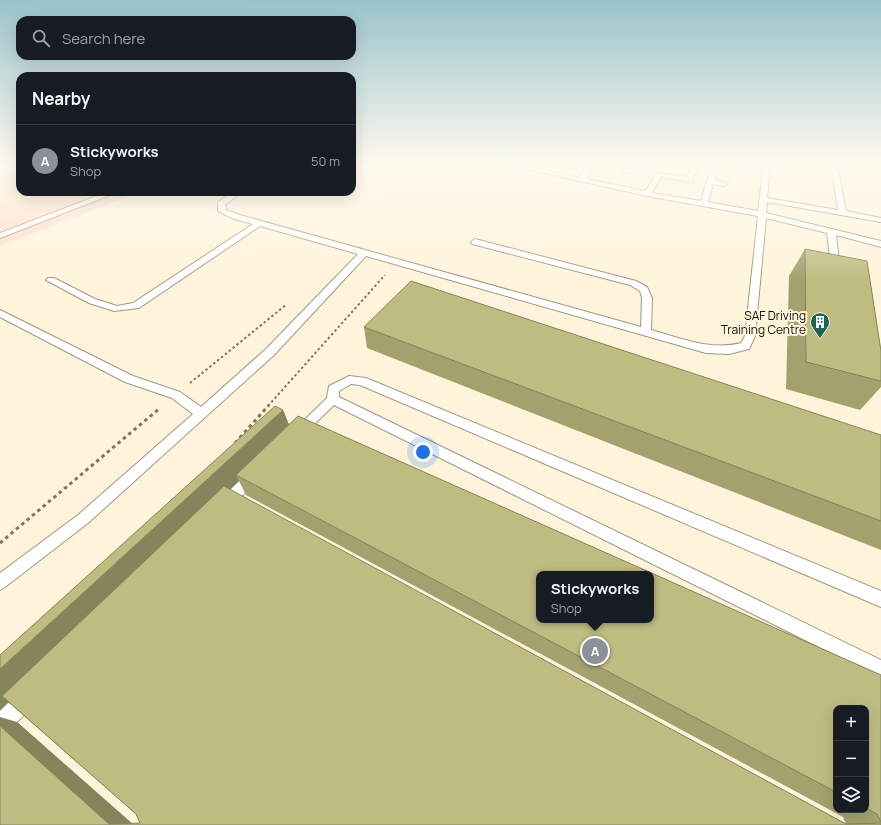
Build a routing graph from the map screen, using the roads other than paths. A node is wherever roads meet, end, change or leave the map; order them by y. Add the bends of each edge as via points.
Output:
1 (87, 202) edge
2 (223, 202) edge
3 (691, 202) edge
4 (763, 202) edge
5 (783, 202) edge
6 (840, 202) edge
7 (704, 205) joint
8 (842, 213) junction
9 (761, 214) junction
10 (881, 220) edge
11 (258, 224) junction
12 (831, 231) junction
13 (0, 236) edge
14 (475, 242) dead end
15 (881, 244) edge
16 (363, 254) junction
17 (835, 274) edge
18 (51, 280) dead end
19 (0, 313) edge
20 (646, 333) junction
21 (333, 399) junction
22 (200, 413) junction
23 (288, 442) edge
24 (266, 464) edge
25 (216, 512) edge
26 (0, 582) edge
27 (881, 599) edge
28 (881, 669) edge
29 (39, 686) edge
30 (0, 724) edge

1 - 13 lane
2 - 11 lane via 222,211
3 - 7 lane
4 - 9 lane
5 - 8 lane
6 - 8 lane
7 - 9 lane
8 - 10 lane
9 - 12 lane
9 - 20 lane via 750,336 745,346 729,350 706,350
11 - 16 lane
11 - 18 lane via 136,306 117,309 92,301
12 - 15 lane
12 - 17 lane
14 - 20 lane via 633,283 644,290 647,298
16 - 20 lane
16 - 22 lane via 270,352
19 - 22 lane via 129,379 176,395
21 - 23 lane
21 - 27 lane via 333,389 349,380 362,382
21 - 28 lane
22 - 26 lane via 83,519
24 - 25 lane via 240,500
29 - 30 lane via 23,713

